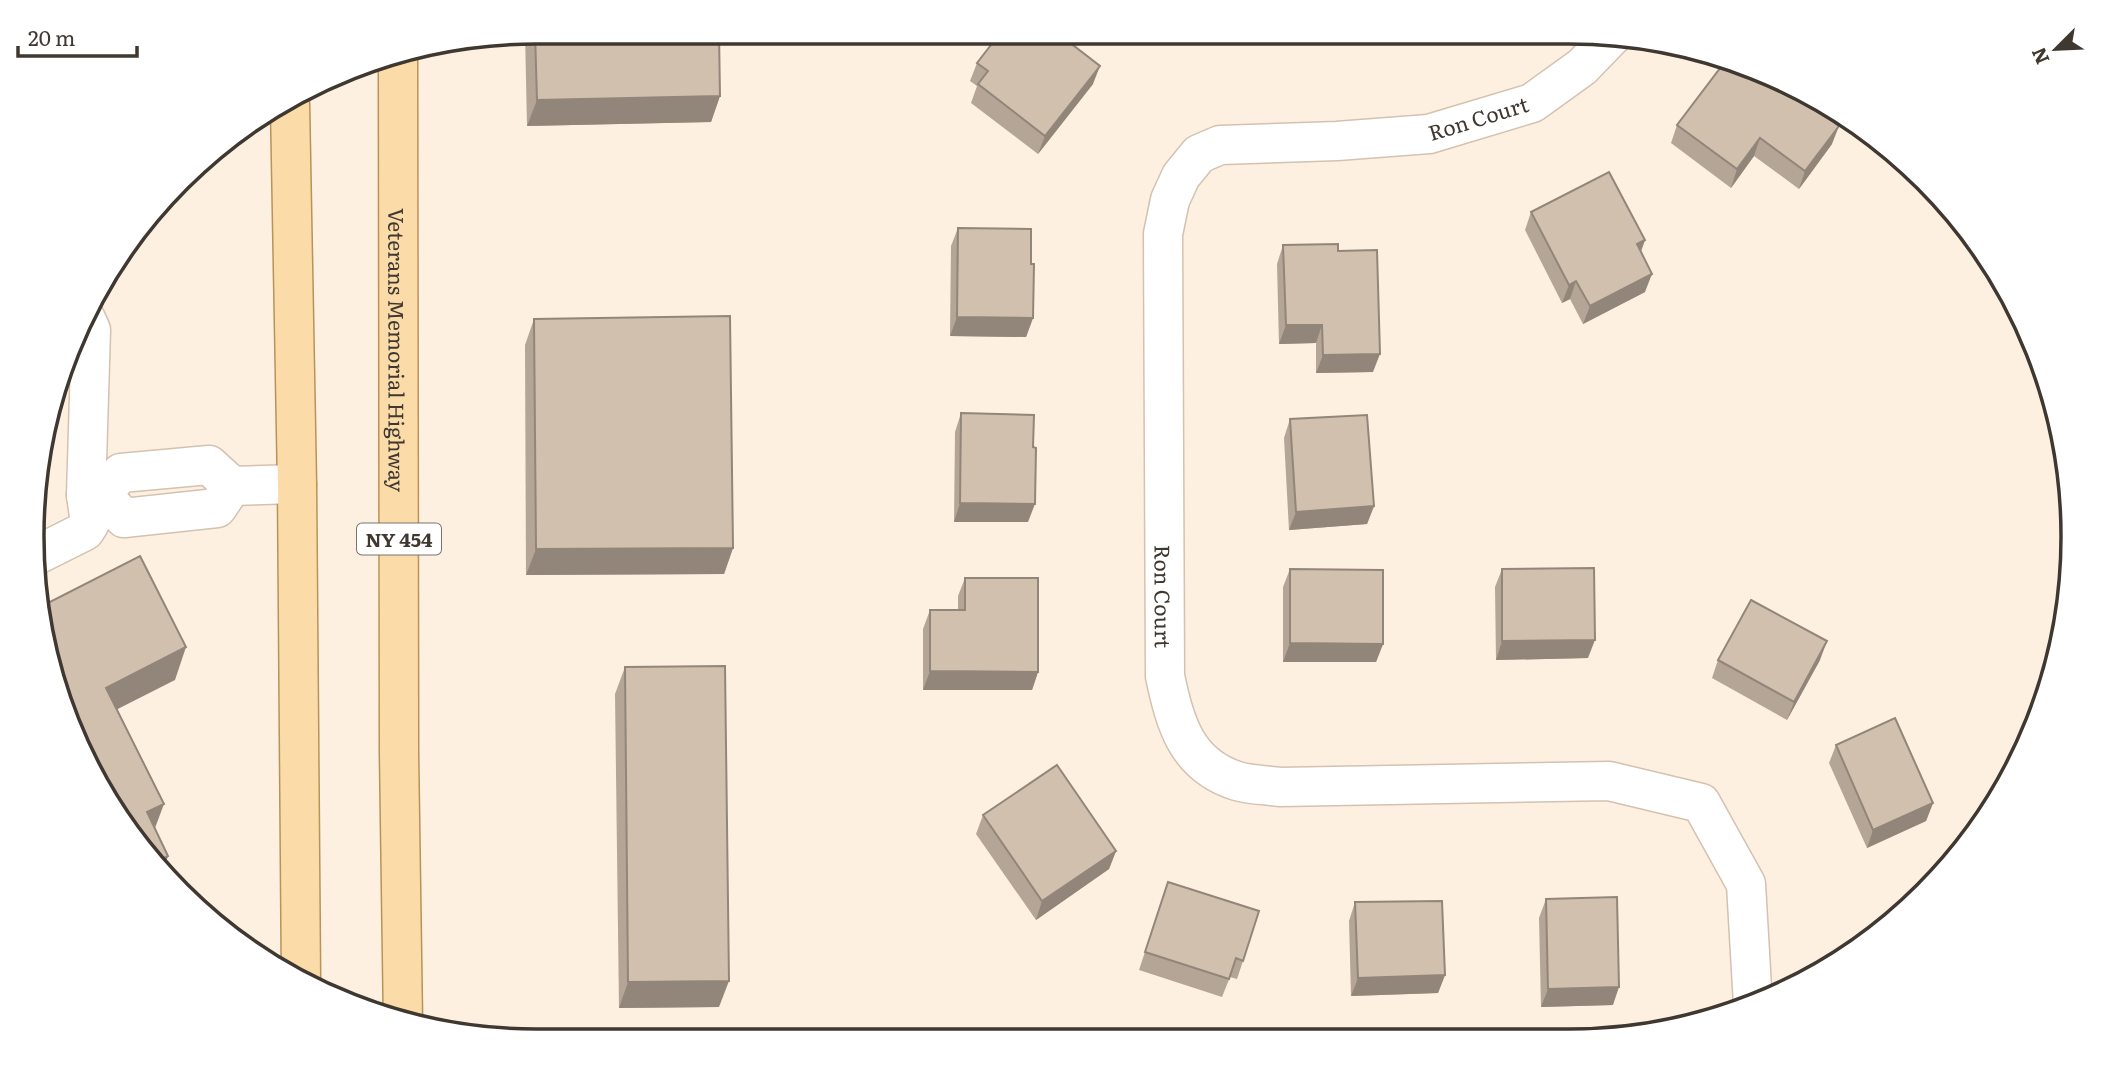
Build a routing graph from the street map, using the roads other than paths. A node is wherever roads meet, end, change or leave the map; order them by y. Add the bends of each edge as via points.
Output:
1 (1603, 45) edge
2 (398, 64) edge
3 (290, 110) edge
4 (90, 329) edge
5 (297, 484) junction
6 (93, 494) junction
7 (44, 551) edge
8 (301, 969) edge
9 (1752, 994) edge
10 (403, 1010) edge

1 - 9 street, Ron Court via 1582,67 1531,103 1429,134 1220,145 1199,155 1181,176 1163,234 1165,676 1173,717 1192,753 1213,772 1239,782 1293,787 1609,781 1701,803 1746,884
2 - 10 main road, Veterans Memorial Highway / NY 454
3 - 5 main road
4 - 6 street
5 - 6 street via 233,486 216,508 124,519
5 - 8 main road
6 - 7 street via 85,531

